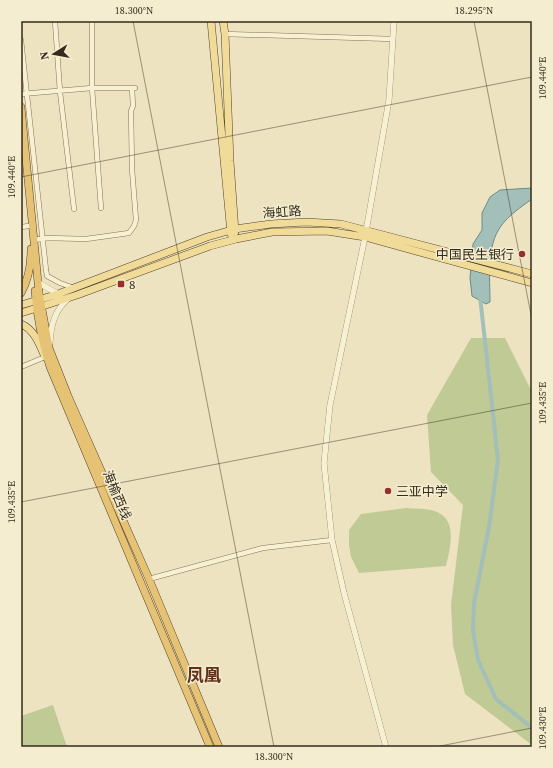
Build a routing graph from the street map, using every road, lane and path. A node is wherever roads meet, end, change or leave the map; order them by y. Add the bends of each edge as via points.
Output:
1 (55, 21) edge
2 (92, 21) edge
3 (211, 21) edge
4 (223, 21) edge
5 (394, 21) edge
6 (225, 34) junction
7 (393, 39) junction
8 (21, 40) edge
9 (92, 88) junction
10 (60, 92) junction
11 (24, 94) edge
12 (21, 107) edge
13 (21, 153) edge
14 (101, 208) dead end
15 (74, 209) dead end
16 (29, 226) junction
17 (21, 227) edge
18 (232, 229) junction
19 (365, 233) junction
20 (43, 238) junction
21 (234, 239) junction
22 (32, 243) junction
23 (492, 268) junction
24 (532, 274) edge
25 (38, 283) junction
26 (532, 283) edge
27 (74, 288) junction
28 (21, 293) edge
29 (58, 294) junction
30 (38, 298) junction
31 (70, 298) junction
32 (21, 305) edge
33 (39, 308) junction
34 (21, 313) edge
35 (21, 324) edge
36 (49, 348) junction
37 (45, 357) junction
38 (21, 368) edge
39 (50, 368) junction
40 (332, 540) junction
41 (149, 579) junction
42 (210, 747) edge
43 (219, 747) edge
44 (386, 747) edge

1 - 10 street
2 - 9 street
3 - 18 main road
4 - 6 main road
5 - 7 street
6 - 7 street
6 - 18 main road
7 - 19 street via 388,100
8 - 11 street
9 - 10 street
9 - 14 street
9 - 20 street via 134,88 131,112 136,220 128,233 86,239
10 - 11 street
10 - 15 street
11 - 20 street
12 - 22 highway
13 - 16 highway
16 - 17 street
16 - 22 highway
18 - 19 main road, 海虹路 via 306,222 341,224
18 - 21 main road
18 - 27 main road, 海虹路
19 - 21 main road, 海虹路 via 308,230 272,232
19 - 23 main road, 海虹路 via 471,266
19 - 23 main road, 海虹路 via 471,257
19 - 40 street via 330,405 324,463
20 - 22 street
20 - 27 street via 48,276
21 - 31 main road, 海虹路
22 - 25 highway
22 - 28 highway via 29,273
22 - 30 highway, 海榆西线
23 - 24 main road, 海虹路
23 - 26 main road, 海虹路
25 - 29 street
25 - 30 highway
27 - 29 main road, 海虹路
29 - 30 main road, 海虹路
30 - 32 main road, 海虹路
30 - 33 highway, 海榆西线
31 - 33 main road, 海虹路
31 - 36 street via 56,313
33 - 34 main road, 海虹路
33 - 36 highway, 海榆西线
33 - 39 highway, 海榆西线 via 43,346
35 - 37 main road via 30,330
36 - 41 highway, 海榆西线
37 - 38 street
37 - 39 main road
39 - 42 highway, 海榆西线
40 - 41 street via 263,548
40 - 44 street
41 - 43 highway, 海榆西线

